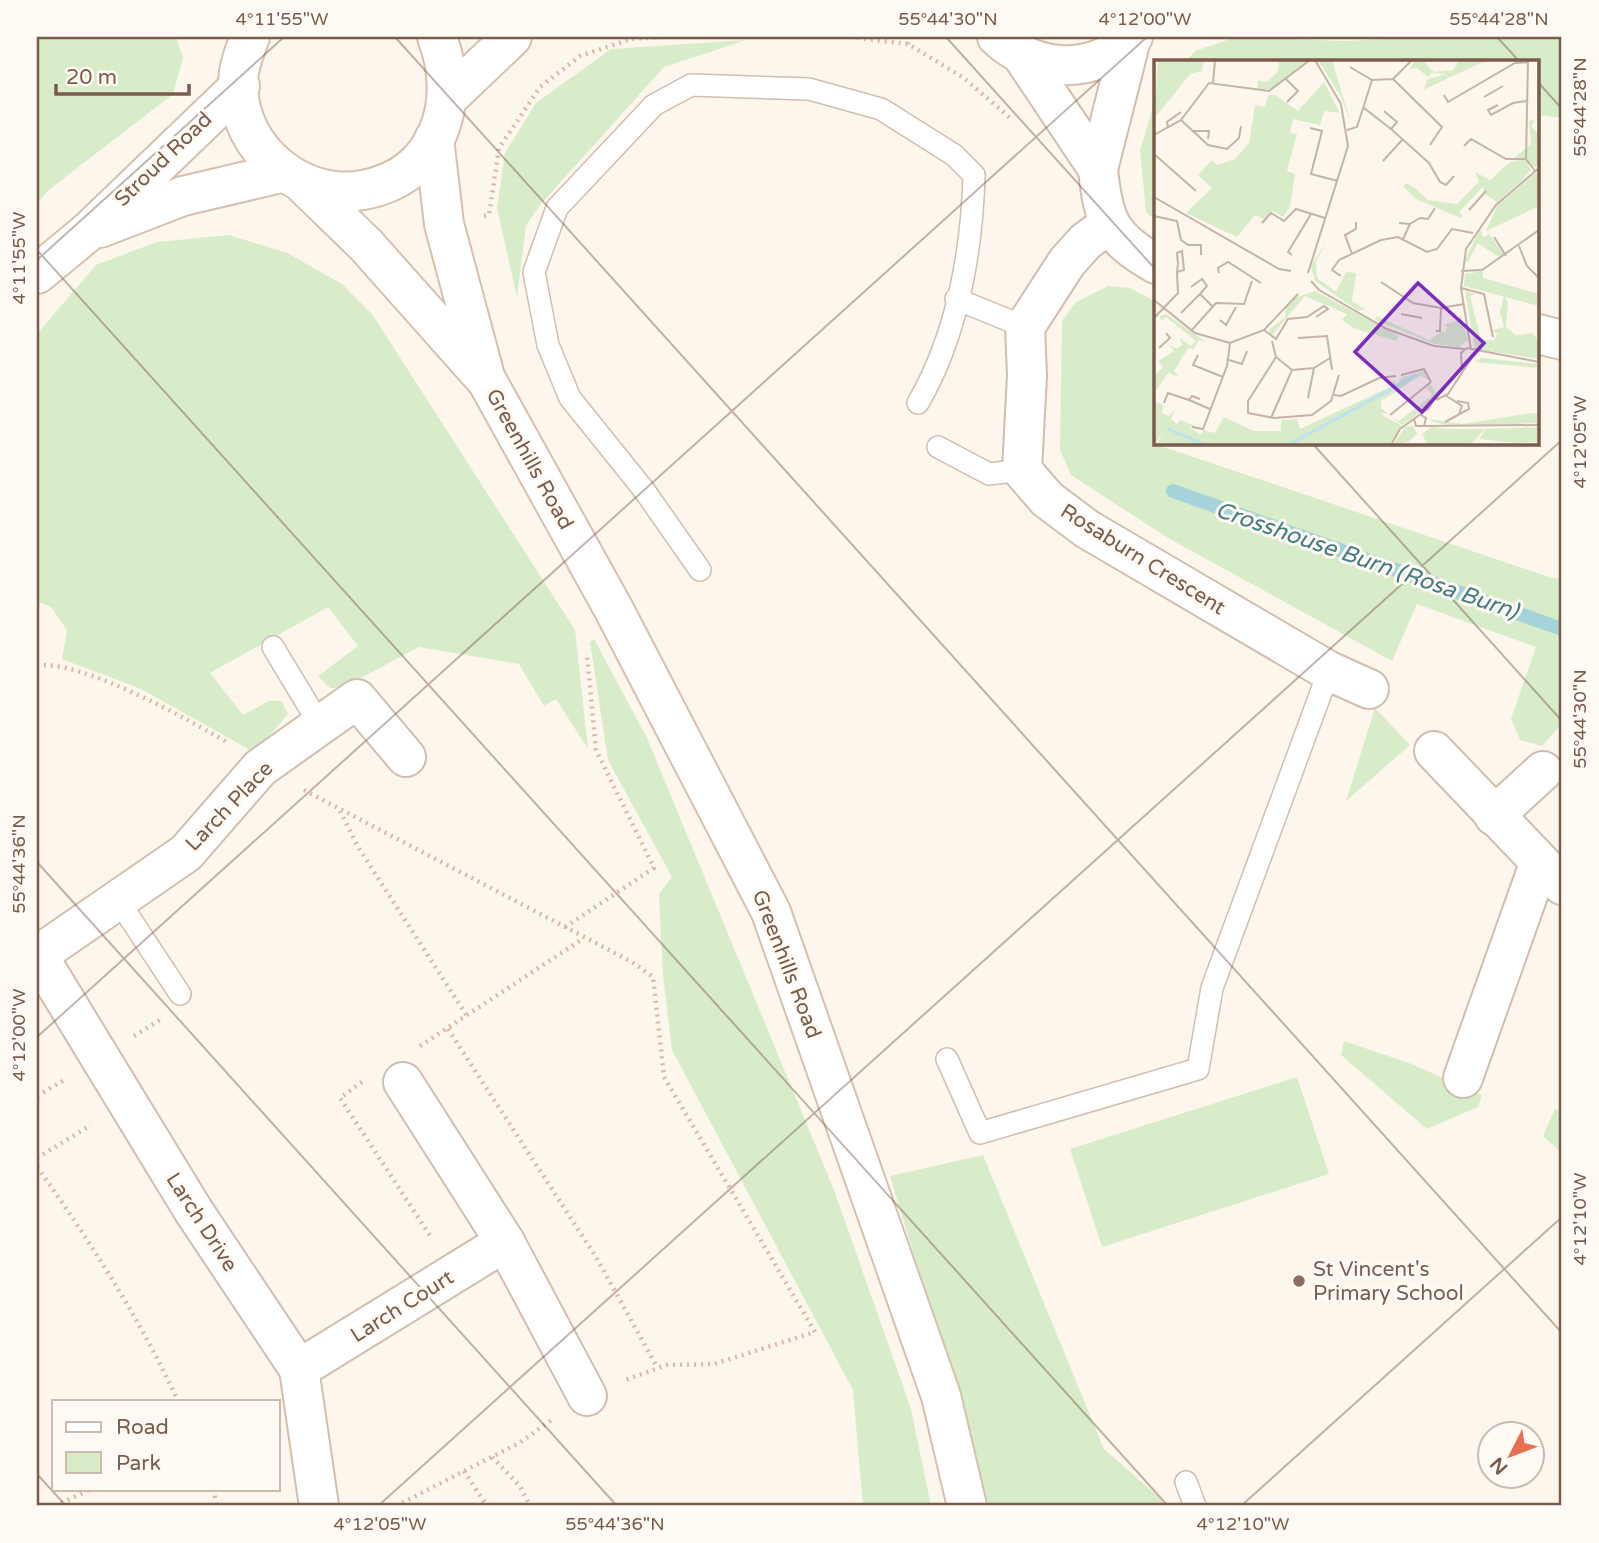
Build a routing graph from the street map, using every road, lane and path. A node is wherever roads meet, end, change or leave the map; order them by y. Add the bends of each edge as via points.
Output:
1 (223, 37) edge
2 (437, 37) edge
3 (512, 37) edge
4 (664, 37) edge
5 (850, 37) edge
6 (910, 37) edge
7 (1132, 38) edge
8 (908, 44) junction
9 (1010, 47) edge
10 (243, 65) edge
11 (449, 97) junction
12 (1015, 122) dead end
13 (434, 139) junction
14 (1098, 169) junction
15 (293, 177) junction
16 (444, 224) junction
17 (1108, 225) junction
18 (88, 232) junction
19 (1154, 263) edge
20 (37, 274) edge
21 (956, 299) junction
22 (1025, 327) junction
23 (1540, 334) edge
24 (1562, 340) edge
25 (487, 381) junction
26 (918, 403) dead end
27 (938, 447) dead end
28 (1022, 470) junction
29 (700, 570) dead end
30 (613, 608) junction
31 (273, 648) dead end
32 (37, 667) edge
33 (1329, 671) junction
34 (1369, 689) dead end
35 (320, 725) junction
36 (1434, 751) dead end
37 (406, 757) dead end
38 (265, 765) junction
39 (1543, 771) dead end
40 (340, 811) junction
41 (1494, 816) junction
42 (1551, 874) edge
43 (118, 900) junction
44 (565, 928) junction
45 (584, 938) junction
46 (38, 954) edge
47 (180, 994) dead end
48 (467, 1016) junction
49 (947, 1059) dead end
50 (1463, 1078) dead end
51 (388, 1079) joint
52 (127, 1102) junction
53 (37, 1158) edge
54 (37, 1167) edge
55 (505, 1242) junction
56 (453, 1274) junction
57 (657, 1367) junction
58 (299, 1369) junction
59 (587, 1396) junction
60 (178, 1400) edge
61 (492, 1457) junction
62 (464, 1471) junction
63 (1186, 1482) dead end
64 (89, 1490) edge
65 (55, 1506) edge
66 (319, 1506) edge
67 (396, 1506) edge
68 (487, 1506) edge
69 (530, 1506) edge
70 (967, 1506) edge
71 (1195, 1506) edge

1 - 10 street
2 - 11 street via 447,63
3 - 11 street
4 - 16 path via 631,39 580,56 540,87 499,148 489,215
5 - 8 path
6 - 8 path
7 - 9 street via 1110,55 1084,65 1053,66
7 - 14 street
8 - 12 path via 964,78
9 - 14 street
10 - 15 street, Greenhills Road via 241,108 253,139 273,164
10 - 18 street, Stroud Road
11 - 13 street
13 - 15 street via 421,158 393,179 363,190 331,190
13 - 16 street, Greenhills Road
14 - 17 street
15 - 18 street, Stroud Road via 183,196
15 - 25 street, Greenhills Road via 366,245
16 - 25 street, Greenhills Road
17 - 19 street via 1129,247
17 - 22 street via 1067,262
18 - 20 street, Stroud Road
21 - 22 lane
21 - 26 lane via 934,375
21 - 29 lane via 964,275 974,175 954,155 881,110 809,89 691,85 654,105 556,208 534,272 548,345 570,398 644,490
22 - 28 street
23 - 24 street
25 - 30 street, Greenhills Road
27 - 28 lane via 989,474
28 - 33 street, Rosaburn Crescent via 1047,499 1087,529
30 - 44 path via 584,627 596,750 654,868
30 - 70 street, Greenhills Road via 771,912 942,1396
31 - 35 lane
32 - 38 path via 50,664 83,673 187,719
33 - 34 street, Rosaburn Crescent
33 - 49 lane via 1212,988 1198,1069 980,1133
35 - 37 street, Larch Place via 357,699
35 - 38 street, Larch Place
36 - 41 street
38 - 40 path
38 - 43 street, Larch Place via 186,853
39 - 41 street
40 - 44 path
40 - 48 path via 358,847
41 - 42 street
42 - 50 street
43 - 46 street, Larch Place
43 - 47 lane
44 - 45 path
45 - 48 path
45 - 57 path via 653,977 664,1077 816,1332 714,1364
46 - 52 street, Larch Drive
48 - 57 path via 448,1028 596,1257
51 - 55 street
51 - 56 path via 340,1098
52 - 53 path
52 - 58 street, Larch Drive
54 - 60 path via 80,1227
55 - 56 street, Larch Court
55 - 59 street
56 - 58 street, Larch Court
57 - 59 path
58 - 66 street, Larch Drive
59 - 61 path
61 - 62 path
61 - 69 path via 520,1486
62 - 67 path
62 - 68 path
63 - 71 lane
64 - 65 path

